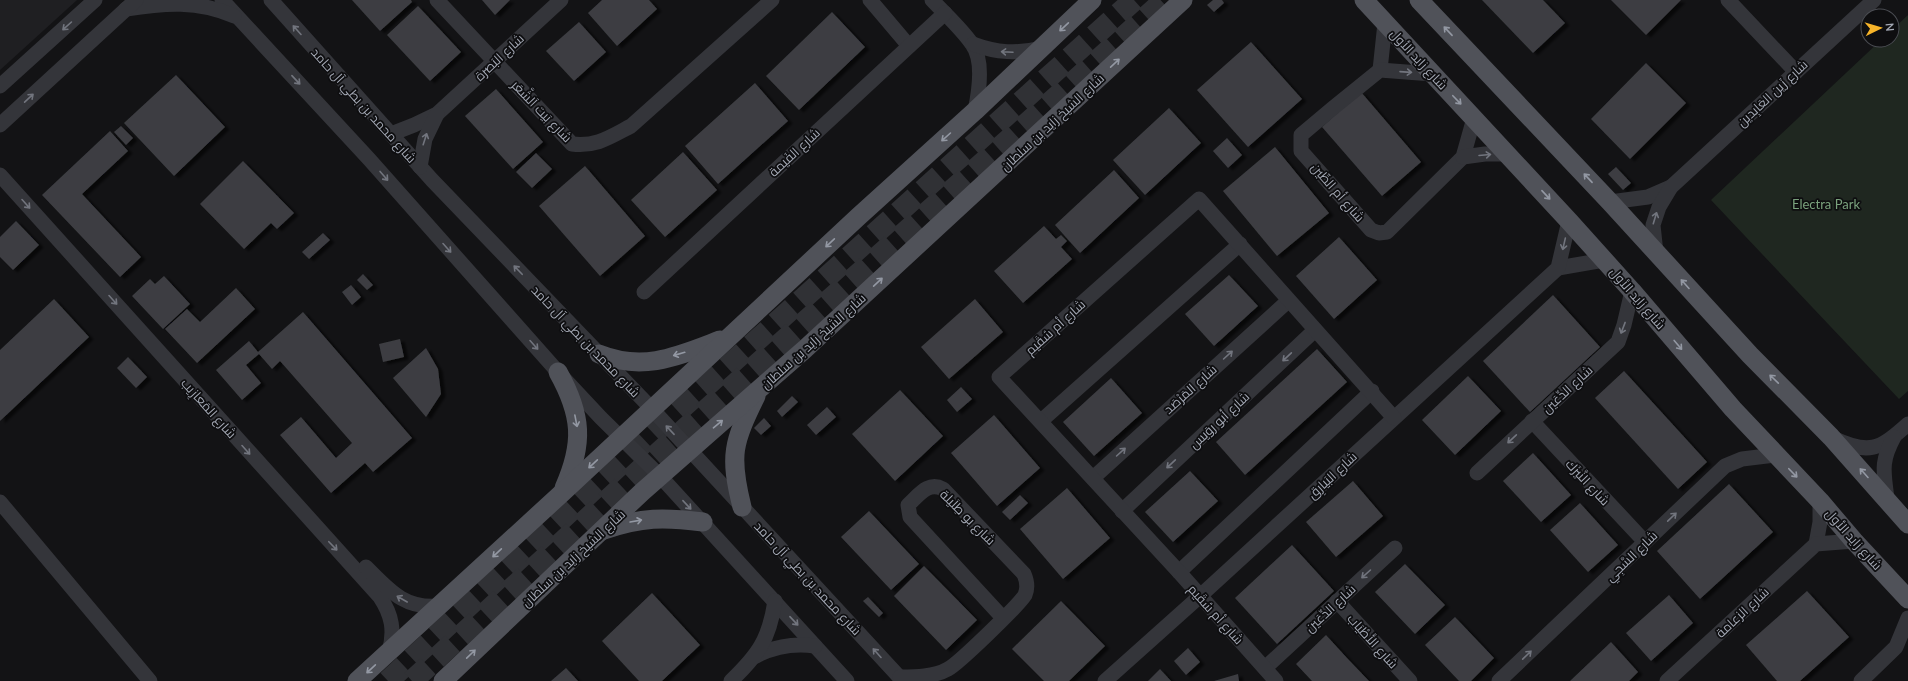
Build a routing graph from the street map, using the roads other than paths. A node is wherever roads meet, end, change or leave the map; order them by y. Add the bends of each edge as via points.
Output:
1 (95, 0) edge
2 (222, 0) edge
3 (271, 0) edge
4 (437, 0) edge
5 (561, 0) edge
6 (772, 0) edge
7 (870, 0) edge
8 (932, 0) edge
9 (1092, 0) edge
10 (1183, 0) edge
11 (1364, 0) edge
12 (1419, 0) edge
13 (1728, 0) edge
14 (1874, 0) edge
15 (131, 4) edge
16 (945, 13) junction
17 (240, 20) junction
18 (1385, 23) junction
19 (973, 44) junction
20 (909, 46) junction
21 (1042, 48) junction
22 (494, 61) junction
23 (1380, 70) junction
24 (1796, 72) junction
25 (1432, 74) junction
26 (0, 86) edge
27 (975, 111) junction
28 (437, 114) junction
29 (1474, 118) junction
30 (0, 125) edge
31 (391, 134) junction
32 (1507, 154) junction
33 (1463, 157) junction
34 (420, 167) junction
35 (0, 175) edge
36 (1671, 187) junction
37 (1610, 202) junction
38 (1569, 221) junction
39 (1240, 244) junction
40 (1656, 253) junction
41 (1604, 260) junction
42 (1558, 268) junction
43 (1632, 291) junction
44 (644, 292) dead end
45 (1288, 300) junction
46 (1316, 330) junction
47 (729, 336) junction
48 (599, 354) junction
49 (558, 372) junction
50 (758, 391) junction
51 (1372, 391) junction
52 (652, 409) junction
53 (1394, 418) junction
54 (1041, 421) junction
55 (1532, 421) junction
56 (1908, 424) edge
57 (1894, 436) junction
58 (1831, 437) junction
59 (622, 438) junction
60 (689, 450) junction
61 (1775, 454) junction
62 (1477, 473) dead end
63 (660, 476) junction
64 (1093, 478) junction
65 (562, 493) junction
66 (1887, 499) junction
67 (1820, 501) junction
68 (0, 502) edge
69 (742, 507) junction
70 (1122, 511) junction
71 (703, 522) junction
72 (1908, 524) edge
73 (599, 532) junction
74 (1854, 541) junction
75 (1645, 542) junction
76 (1816, 544) junction
77 (1395, 548) dead end
78 (350, 550) dead end
79 (1179, 572) junction
80 (1199, 597) junction
81 (1908, 599) edge
82 (775, 601) junction
83 (1337, 601) junction
84 (439, 606) junction
85 (1003, 618) junction
86 (1908, 618) edge
87 (815, 646) junction
88 (389, 652) junction
89 (756, 656) junction
90 (1265, 668) junction
91 (947, 675) edge
92 (901, 679) edge
93 (150, 681) edge
94 (358, 681) edge
95 (443, 681) edge
96 (731, 681) edge
97 (847, 681) edge
98 (1105, 681) edge
99 (1276, 681) edge
100 (1410, 681) edge
101 (1498, 681) edge
102 (1667, 681) edge
103 (1861, 681) edge

1 -> 26 street
2 - 17 street
31 -> 3 street, شارع محمد بن بطي آل حامد
4 - 22 street, شارع بَيت اَلشَّعَر
5 - 22 street, شارع البَصرة
6 - 22 street, شارع بَيت اَلشَّعَر via 631,126 603,141 586,146 572,144
7 - 20 street
8 - 16 street
9 -> 21 main road
50 -> 10 main road, شارع الشيخ زايد بن سلطان
11 - 18 main road, شارع زايد الأول
37 -> 12 main road
13 - 24 street
14 - 24 street, شارع زَين العَابِدين
15 - 17 street via 191,2 225,11
30 -> 15 street
16 - 19 street
16 - 20 street, شارع الفَيمة
17 -> 49 street via 369,159
18 - 23 street
18 - 25 main road, شارع زايد الأول
21 -> 19 street via 1008,53
19 - 27 street via 980,82
20 - 44 street, شارع الفَيمة
21 - 27 main road
22 - 28 street, شارع البَصرة
23 -> 25 street
23 - 33 street, شارع أم الطِّين via 1301,135 1300,143 1301,151 1371,230 1387,232
24 - 36 street, شارع زَين العَابِدين
25 -> 29 main road, شارع زايد الأول
27 -> 47 main road
28 - 31 street, شارع البَصرة
34 -> 28 street, شارع البَصرة via 425,139
29 - 32 main road, شارع زايد الأول
29 - 33 street, شارع أم الطِّين
31 - 34 street, شارع محمد بن بطي آل حامد
33 -> 32 street
32 -> 38 main road, شارع زايد الأول
48 -> 34 street, شارع محمد بن بطي آل حامد
35 -> 88 street, شارع المَعازِيب via 380,597 392,623 392,643
36 - 37 street, شارع زَين العَابِدين via 1648,197
40 -> 36 street, شارع زَين العَابِدين via 1653,224 1659,207
37 - 40 main road
38 - 41 main road, شارع زايد الأول
38 -> 42 street
39 - 45 street, شارع أم سُقَيم
39 - 54 street
39 - 54 street, شارع أم سُقَيم via 1199,199 999,377
58 -> 40 main road via 1750,355
41 - 42 street
41 - 43 main road, شارع زايد الأول
42 - 53 street, شارع البَيارِق
43 -> 55 street, شارع الدِّعَين via 1618,342
43 -> 61 main road, شارع زايد الأول
45 - 46 street, شارع أم سُقَيم
64 -> 45 street, شارع المَرْصَد
46 - 51 street, شارع أم سُقَيم
46 -> 70 street, شارع أبو روَيس
47 -> 48 main road via 687,352 649,362 630,363
47 - 52 main road
48 - 52 street, شارع محمد بن بطي آل حامد
49 - 59 street
49 -> 65 main road via 568,390 578,424 576,457
60 -> 50 main road, شارع الشيخ زايد بن سلطان
50 - 69 main road via 735,446 734,473
51 - 53 street, شارع أم سُقَيم
51 - 79 street
52 - 59 main road
60 -> 52 street, شارع محمد بن بطي آل حامد
53 - 80 street, شارع البَيارِق
54 - 64 street, شارع أم سُقَيم
55 -> 62 street, شارع الدِّعَين
55 - 75 street, شارع النَّيزَك
56 - 57 street
57 - 58 street via 1880,446 1869,448 1857,448
57 - 66 street via 1886,452 1883,467
66 -> 58 main road
59 - 63 street
59 -> 65 main road
60 - 63 main road, شارع الشيخ زايد بن سلطان
60 - 69 street, شارع محمد بن بطي آل حامد
61 -> 67 main road, شارع زايد الأول
75 -> 61 street, شارع السَّجِي via 1725,466 1742,459
63 -> 71 street
63 - 73 main road, شارع الشيخ زايد بن سلطان
64 - 70 street, شارع أم سُقَيم
65 -> 84 main road
66 - 72 main road
67 - 74 main road, شارع زايد الأول
67 - 76 street
68 - 93 street
92 -> 69 street, شارع محمد بن بطي آل حامد
70 - 79 street, شارع أم سُقَيم
73 -> 71 main road via 635,521 657,518
71 - 82 street
95 -> 73 main road, شارع الشيخ زايد بن سلطان
74 - 76 street
74 - 81 main road, شارع زايد الأول
101 -> 75 street, شارع السَّجِي
76 - 102 street, شارع الزعامة
77 -> 83 street, شارع الدِّعَين
84 -> 78 street via 416,605 395,595
79 - 80 street, شارع أم سُقَيم
80 - 90 street, شارع أم سُقَيم
80 - 98 street, شارع البَيارِق
82 -> 87 street
82 - 89 street via 769,630
83 - 90 street, شارع الدِّعَين
83 - 100 street, شارع الأَطْيَاب
84 - 88 main road
85 - 85 street, شارع بو طِلَيلة via 1025,595 1027,584 1024,574 943,489 934,486 925,489 908,505 910,517
85 - 91 street, شارع بو طِلَيلة
86 - 103 street via 1896,647
87 - 89 street via 785,646
87 - 97 street
88 -> 94 main road
89 - 96 street
90 - 99 street, شارع أم سُقَيم
91 - 92 street, شارع بو طِلَيلة

